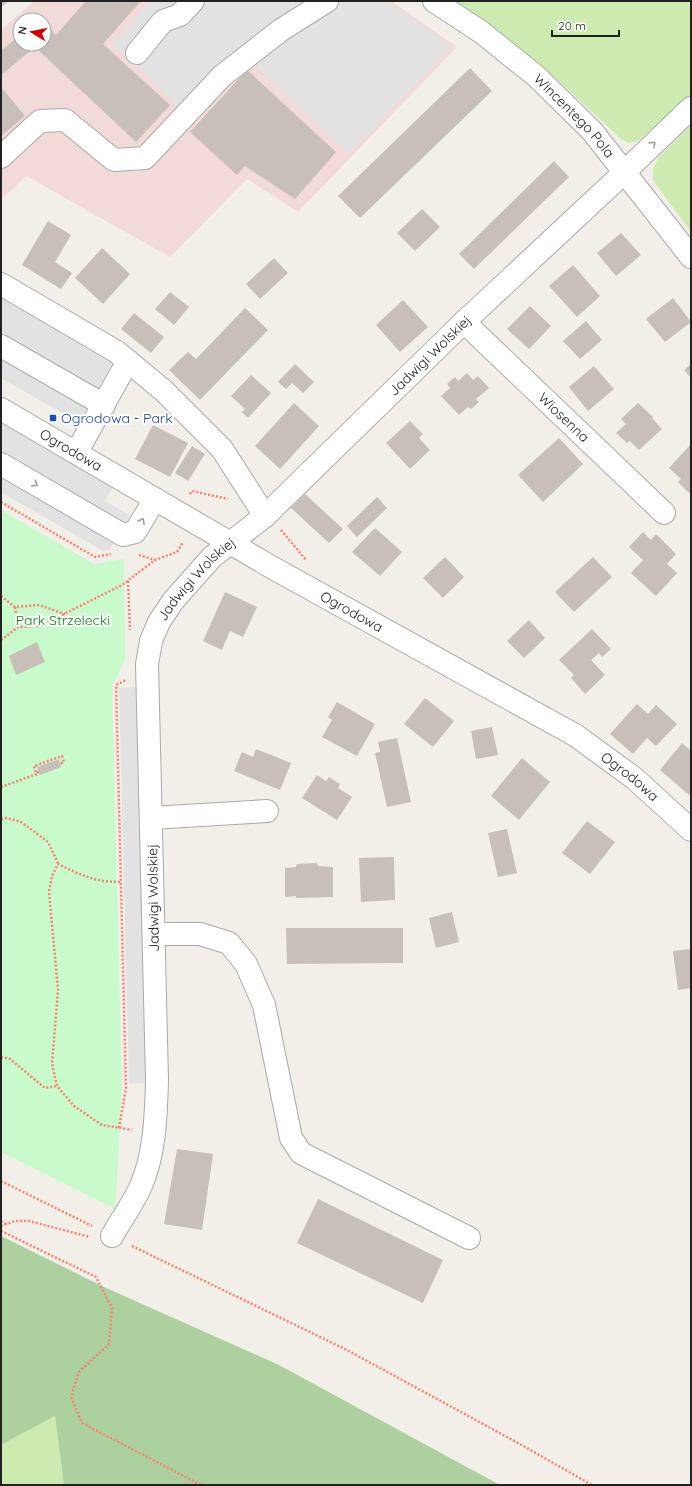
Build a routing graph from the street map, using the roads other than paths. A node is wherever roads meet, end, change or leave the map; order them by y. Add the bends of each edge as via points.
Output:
1 (193, 1) edge
2 (326, 1) edge
3 (434, 1) edge
4 (137, 53) dead end
5 (691, 108) edge
6 (1, 157) edge
7 (625, 171) junction
8 (691, 256) edge
9 (1, 284) edge
10 (464, 322) junction
11 (1, 346) edge
12 (128, 361) junction
13 (104, 405) junction
14 (1, 409) edge
15 (76, 453) junction
16 (1, 464) edge
17 (155, 498) junction
18 (664, 513) dead end
19 (272, 522) junction
20 (231, 543) junction
21 (267, 811) dead end
22 (152, 818) junction
23 (691, 830) edge
24 (154, 934) junction
25 (112, 1236) road end
26 (469, 1238) dead end

1 - 4 street via 180,15 164,21
2 - 6 street via 281,30 222,76 145,158 114,160 65,120 40,121
3 - 7 street, Wincentego Pola via 481,32 536,76 592,131
7 -> 5 street, Jadwigi Wolskiej
7 - 8 street, Wincentego Pola
7 - 10 street, Jadwigi Wolskiej
9 - 12 street
10 - 18 street, Wiosenna
10 - 19 street, Jadwigi Wolskiej
11 - 13 street
12 - 13 street
12 - 19 street via 164,391 222,449
13 - 15 street
14 - 15 street, Ogrodowa
15 - 17 street, Ogrodowa
16 -> 17 street via 123,535 135,532
17 - 20 street, Ogrodowa
19 - 20 street, Jadwigi Wolskiej
20 - 22 street, Jadwigi Wolskiej via 212,557 173,601 159,622 151,641 147,664
20 - 23 street, Ogrodowa via 575,735 634,778
21 - 22 street
22 - 24 street, Jadwigi Wolskiej
24 - 25 street, Jadwigi Wolskiej via 156,1121 151,1153 140,1187
24 - 26 street via 200,934 229,943 246,964 264,1005 291,1138 301,1152

